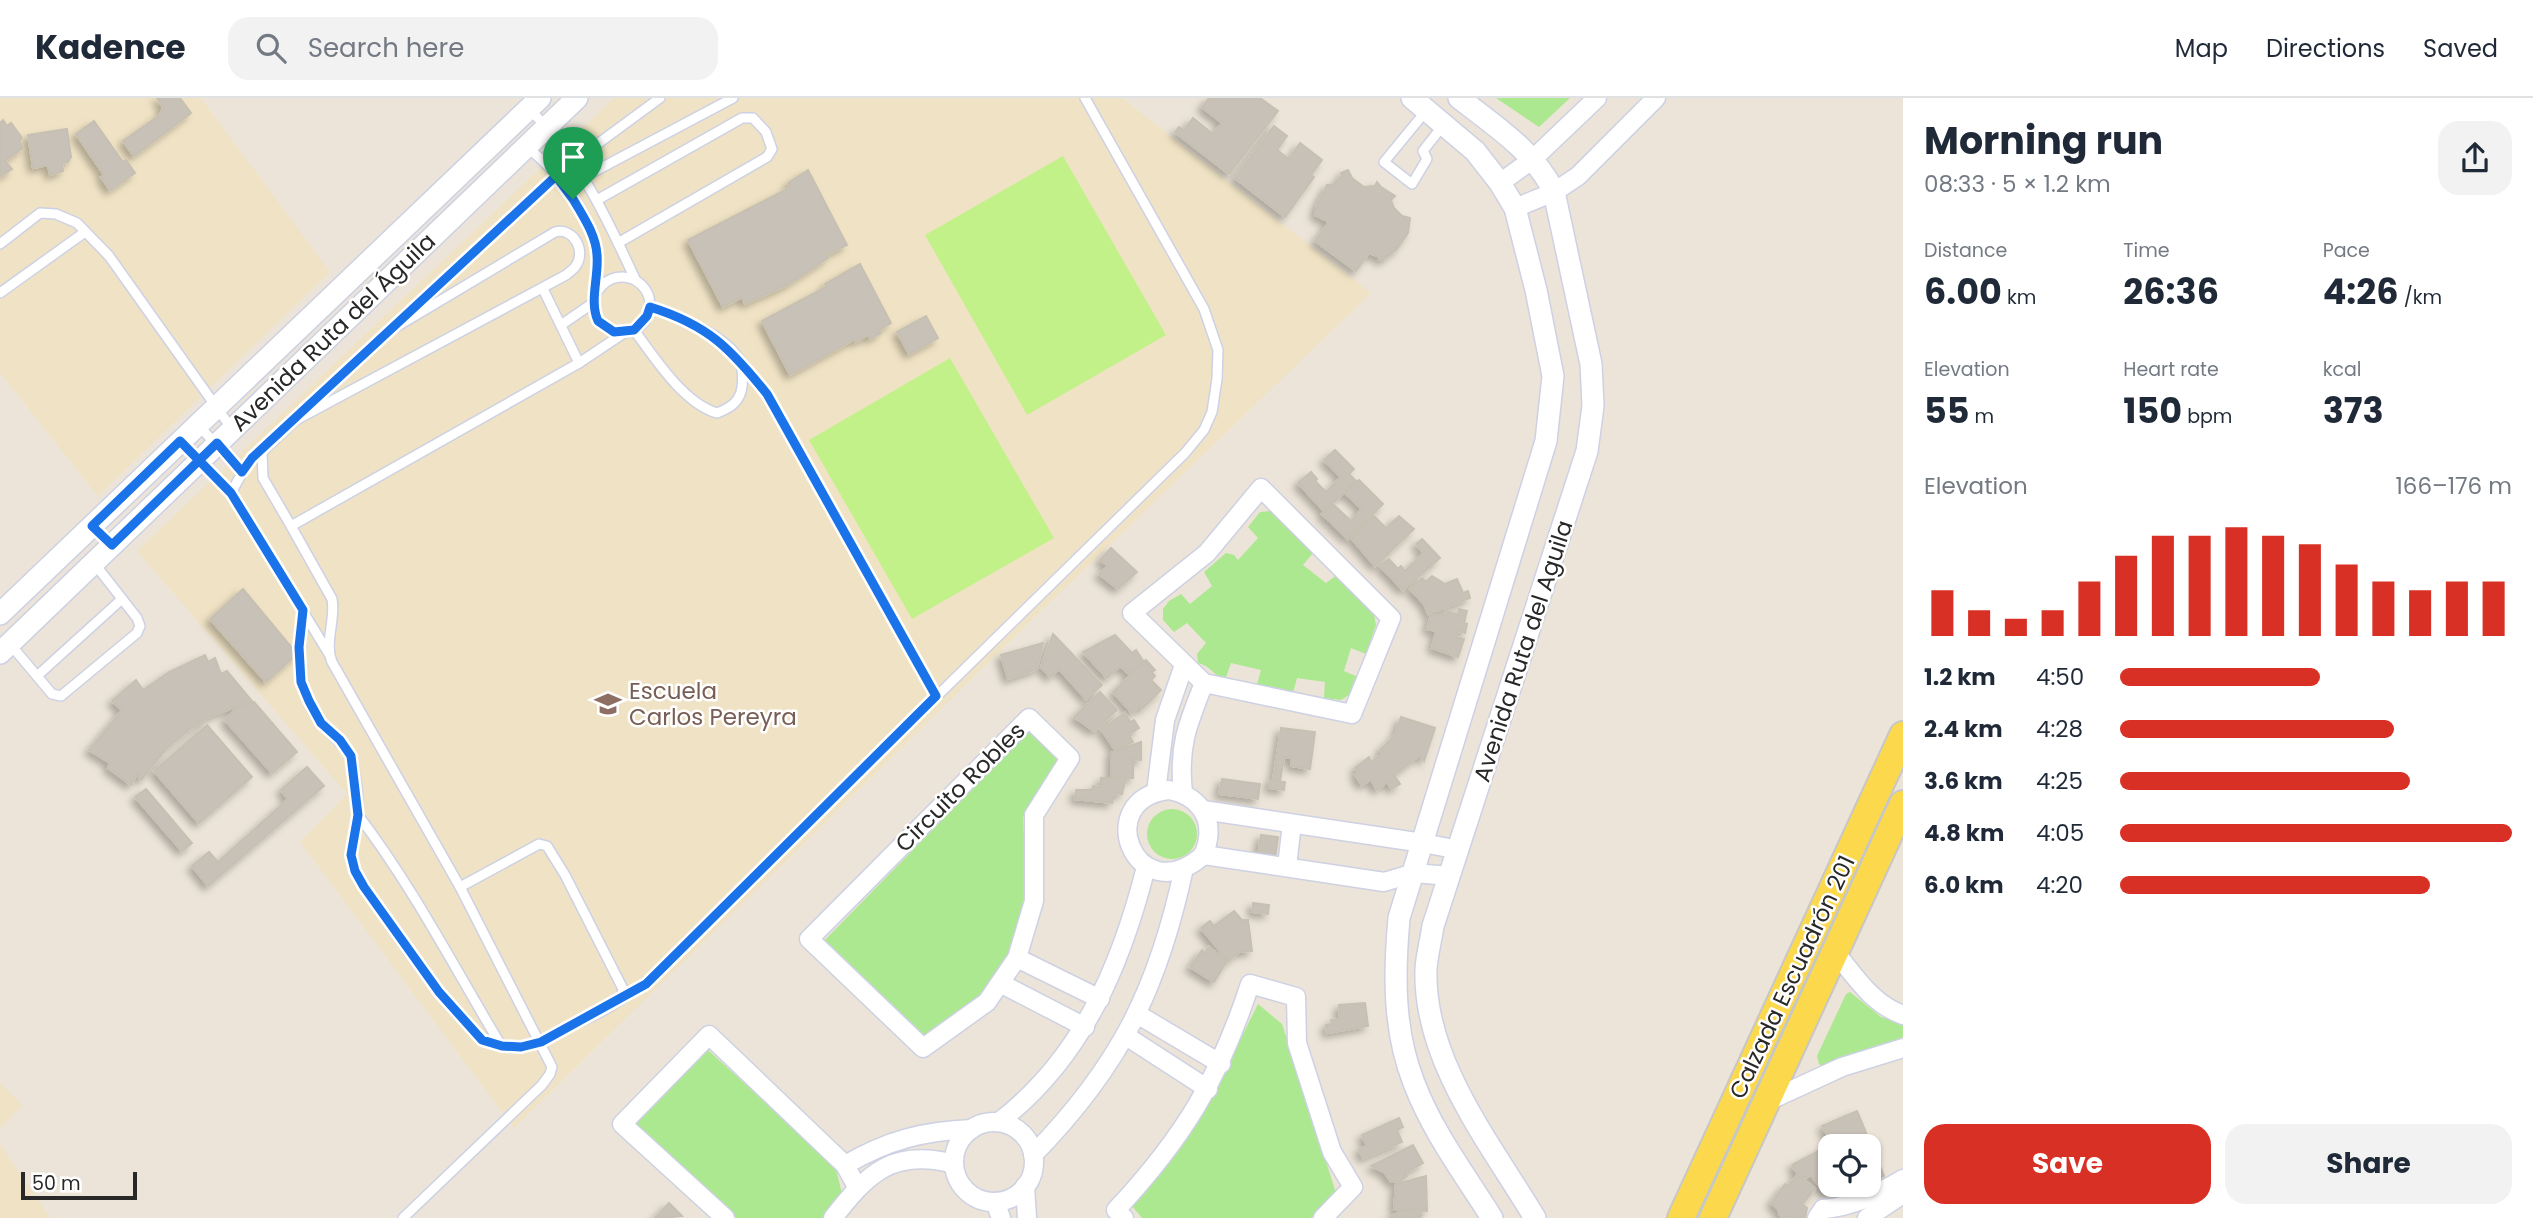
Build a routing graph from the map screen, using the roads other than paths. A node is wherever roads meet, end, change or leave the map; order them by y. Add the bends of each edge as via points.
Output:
1 (577, 98) edge
2 (660, 98) edge
3 (733, 98) edge
4 (1085, 98) edge
5 (1459, 98) edge
6 (1597, 98) edge
7 (1656, 98) edge
8 (534, 104) edge
9 (1428, 111) edge
10 (547, 127) junction
11 (526, 147) junction
12 (1533, 159) junction
13 (573, 162) junction
14 (556, 176) junction
15 (583, 177) junction
16 (1500, 183) junction
17 (1554, 192) junction
18 (597, 200) junction
19 (1515, 208) junction
20 (416, 216) junction
21 (85, 232) junction
22 (435, 234) junction
23 (618, 243) junction
24 (0, 244) edge
25 (635, 279) junction
26 (543, 289) junction
27 (0, 293) edge
28 (595, 298) junction
29 (650, 307) junction
30 (561, 325) junction
31 (391, 330) junction
32 (629, 331) junction
33 (739, 359) junction
34 (579, 363) junction
35 (216, 408) junction
36 (296, 420) junction
37 (198, 424) junction
38 (224, 436) junction
39 (180, 441) junction
40 (262, 452) junction
41 (199, 460) junction
42 (242, 472) junction
43 (231, 493) junction
44 (92, 526) junction
45 (291, 526) junction
46 (112, 545) junction
47 (94, 563) junction
48 (122, 598) junction
49 (303, 610) junction
50 (0, 614) edge
51 (5, 649) edge
52 (330, 655) junction
53 (1184, 666) junction
54 (37, 676) junction
55 (1203, 683) junction
56 (936, 696) junction
57 (1165, 720) junction
58 (1186, 727) junction
59 (1903, 735) edge
60 (1156, 792) junction
61 (1183, 793) junction
62 (1903, 804) edge
63 (1203, 810) junction
64 (1868, 811) junction
65 (358, 815) junction
66 (1292, 824) junction
67 (1423, 842) junction
68 (1459, 850) junction
69 (1204, 855) junction
70 (1287, 866) junction
71 (1146, 867) junction
72 (1184, 868) junction
73 (1414, 873) junction
74 (1450, 876) junction
75 (460, 887) junction
76 (1854, 908) junction
77 (1835, 952) junction
78 (1017, 958) junction
79 (1395, 963) junction
80 (1426, 968) junction
81 (1000, 983) junction
82 (1100, 999) junction
83 (618, 1002) junction
84 (1137, 1014) junction
85 (1903, 1015) edge
86 (1085, 1027) junction
87 (1126, 1036) junction
88 (541, 1042) junction
89 (502, 1046) junction
90 (1903, 1048) edge
91 (1221, 1064) junction
92 (1208, 1089) junction
93 (1766, 1102) junction
94 (999, 1122) junction
95 (972, 1129) junction
96 (911, 1136) junction
97 (1033, 1155) junction
98 (912, 1159) junction
99 (954, 1164) junction
100 (845, 1166) junction
101 (1903, 1185) edge
102 (1025, 1186) junction
103 (857, 1187) junction
104 (998, 1210) edge
105 (403, 1218) edge
106 (725, 1218) edge
107 (833, 1218) edge
108 (1027, 1218) edge
109 (1124, 1218) edge
110 (1323, 1218) edge
111 (1492, 1218) edge
112 (1535, 1218) edge
113 (1681, 1218) edge
114 (1713, 1218) edge
115 (1817, 1218) edge
116 (1867, 1218) edge

1 - 10 street, Avenida Ruta del Águila
2 - 13 lane
3 - 15 lane
4 - 56 lane via 1204,309 1218,349 1212,412 1185,453
5 - 12 street, Avenida Ruta del Aguila
6 - 12 street
7 - 17 street via 1578,176
8 - 10 lane
8 - 20 street, Avenida Ruta del Águila
9 - 9 lane via 1384,162 1412,184 1427,159 1423,151
9 - 16 street, Avenida Ruta del Aguila via 1475,151
10 - 11 street, Avenida Ruta del Águila
10 - 13 lane
11 - 14 lane
11 - 22 street, Avenida Ruta del Águila
12 - 16 street
12 - 17 street, Avenida Ruta del Aguila
13 - 15 lane
14 - 28 lane via 595,243
14 - 31 lane
15 - 18 lane
16 - 19 street, Avenida Ruta del Aguila
17 - 19 street
17 - 68 street, Avenida Ruta del Aguila via 1591,364 1593,406 1587,451
18 - 23 lane
18 - 23 lane via 742,118 753,118 766,132 772,149 766,157
19 - 67 street, Avenida Ruta del Aguila via 1553,376 1546,441
20 - 22 street
20 - 35 street, Avenida Ruta del Águila
21 - 24 lane via 69,218 40,213
21 - 27 lane
21 - 35 lane via 109,257
22 - 38 street, Avenida Ruta del Águila
23 - 25 lane
25 - 28 lane via 608,280
25 - 29 lane via 646,291
26 - 30 lane
26 - 31 lane via 577,266 579,249 569,232 555,232
26 - 36 lane
28 - 30 lane
28 - 32 lane via 594,312 606,328
29 - 32 lane via 647,316
29 - 33 lane via 698,325
30 - 34 lane
31 - 36 lane
32 - 33 lane via 693,400 717,414 729,409 740,395
32 - 34 lane
33 - 56 lane via 767,394
34 - 45 lane
35 - 37 street, Avenida Ruta del Águila
35 - 38 lane
36 - 40 lane
37 - 38 lane
37 - 39 street, Avenida Ruta del Águila
38 - 41 street, Avenida Ruta del Águila
38 - 42 lane
39 - 41 lane
39 - 44 street, Avenida Ruta del Águila
40 - 42 lane
40 - 45 lane via 263,478
41 - 43 lane
41 - 46 street, Avenida Ruta del Águila
42 - 43 lane
43 - 49 lane
44 - 46 street
44 - 50 street, Avenida Ruta del Águila
45 - 52 lane via 332,599
46 - 47 street, Avenida Ruta del Águila
47 - 48 lane
47 - 51 street, Avenida Ruta del Águila
48 - 54 lane
48 - 54 lane via 137,618 137,633 61,696 52,694
49 - 52 lane
49 - 65 lane via 301,682 321,723 351,756
51 - 54 lane
52 - 75 lane
53 - 55 street
53 - 55 street via 1132,613 1207,553 1261,488 1391,618 1352,714
53 - 57 street
55 - 58 street
56 - 83 lane via 646,984
57 - 58 street
57 - 60 street
58 - 61 street via 1180,769
59 - 64 main road, Calzada Escuadrón 201
60 - 61 street
60 - 71 street via 1134,807 1126,833 1129,847
61 - 63 street
62 - 76 main road, Calzada Escuadrón 201
63 - 66 street
63 - 69 street via 1209,836
64 - 76 main road via 1875,835 1849,894
64 - 113 main road, Calzada Escuadrón 201
65 - 89 lane via 395,867
65 - 89 lane via 351,855 364,887 468,1027 482,1040
66 - 67 street
66 - 70 street
67 - 68 street
67 - 73 street, Avenida Ruta del Aguila
68 - 74 street, Avenida Ruta del Aguila
69 - 70 street
69 - 72 street
70 - 73 street via 1384,882
71 - 72 street via 1159,872
71 - 82 street via 1134,915
72 - 84 street via 1166,942
73 - 74 street
73 - 79 street, Avenida Ruta del Aguila via 1399,918
74 - 80 street, Avenida Ruta del Aguila via 1433,926
75 - 83 lane via 539,844 547,846 623,989
75 - 88 lane
76 - 77 main road, Calzada Escuadrón 201
77 - 85 street via 1871,995
77 - 93 main road, Calzada Escuadrón 201
78 - 81 street, Circuito Robles
78 - 81 street, Circuito Robles via 1034,901 1034,816 1070,758 1029,719 809,939 923,1048 987,1002
78 - 82 street
79 - 80 street
79 - 111 street, Avenida Ruta del Aguila via 1398,1019 1414,1083 1431,1121
80 - 112 street, Avenida Ruta del Aguila via 1437,1043 1455,1087
81 - 86 street
82 - 86 street
83 - 88 lane
84 - 87 street
84 - 91 street
86 - 94 street via 1033,1093
87 - 92 street
87 - 97 street via 1069,1118
88 - 89 lane
88 - 105 lane via 551,1074
90 - 93 street via 1842,1067
91 - 92 street
91 - 110 street via 1251,984 1296,997 1297,1043 1332,1152 1353,1187
92 - 109 street via 1158,1163 1116,1210
93 - 114 main road, Calzada Escuadrón 201
94 - 95 street
94 - 97 street via 1022,1133
95 - 96 street
95 - 99 street via 962,1138
96 - 98 street
96 - 100 street
97 - 102 street via 1031,1177
98 - 99 street
98 - 103 street via 882,1168
99 - 104 street via 962,1186
100 - 103 street
100 - 106 street via 709,1035 622,1124
101 - 115 street via 1839,1208 1823,1209
101 - 116 street
102 - 104 street
102 - 108 street
103 - 107 street

